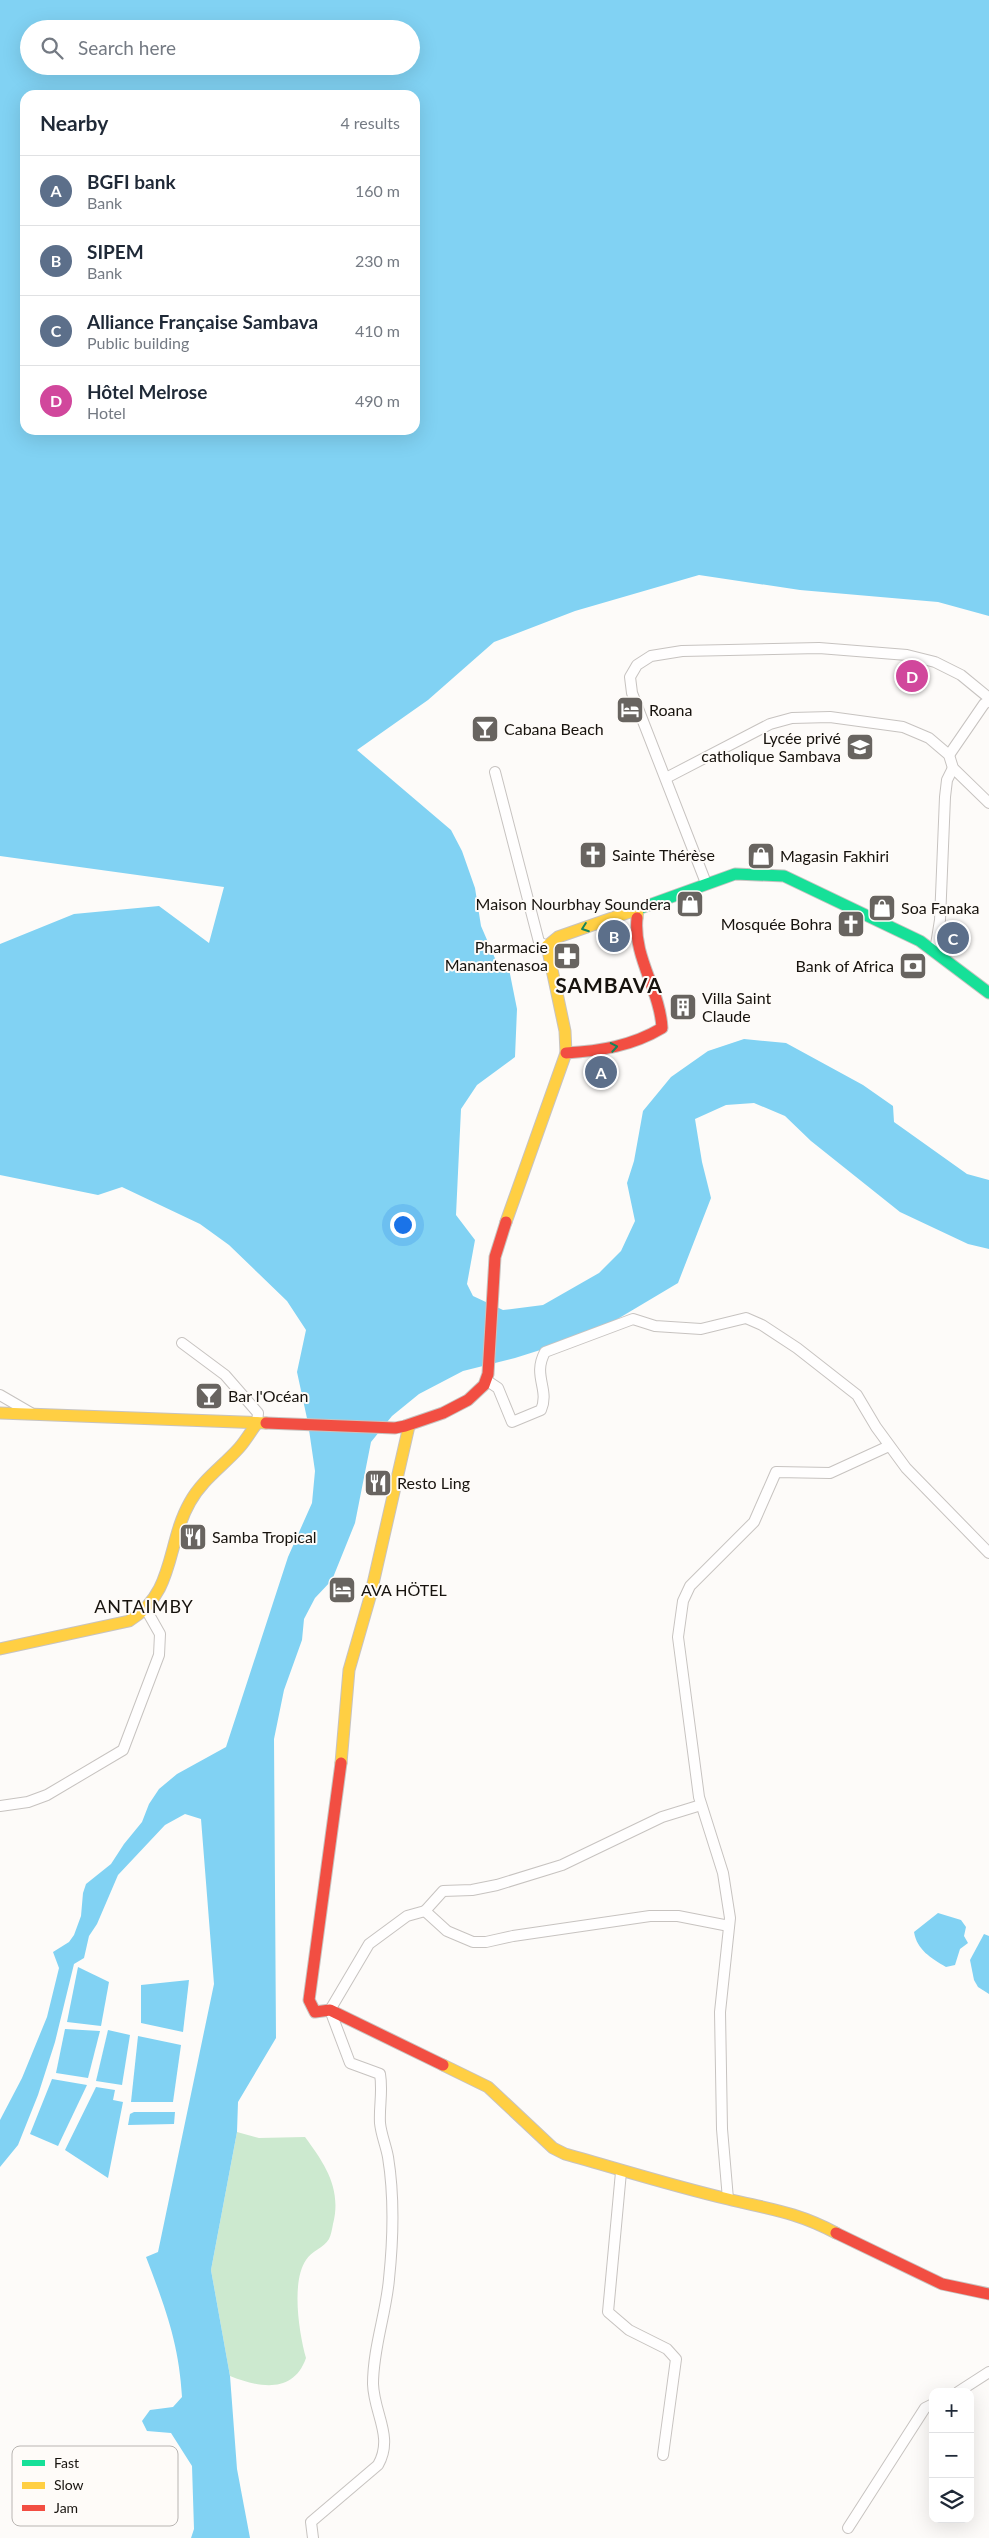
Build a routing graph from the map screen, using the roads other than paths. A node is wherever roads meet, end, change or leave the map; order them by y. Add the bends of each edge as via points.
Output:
1 (989, 700) edge
2 (949, 755) junction
3 (953, 768) junction
4 (495, 772) dead end
5 (666, 778) junction
6 (989, 803) edge
7 (706, 883) junction
8 (638, 909) junction
9 (547, 946) junction
10 (935, 951) junction
11 (989, 993) edge
12 (566, 1053) junction
13 (182, 1343) dead end
14 (487, 1377) junction
15 (0, 1395) edge
16 (0, 1413) edge
17 (34, 1415) junction
18 (257, 1423) junction
19 (410, 1426) junction
20 (889, 1446) junction
21 (989, 1553) edge
22 (147, 1611) junction
23 (0, 1649) edge
24 (701, 1804) junction
25 (0, 1806) edge
26 (426, 1911) junction
27 (729, 1926) junction
28 (330, 2010) junction
29 (621, 2172) junction
30 (728, 2199) junction
31 (989, 2294) edge
32 (989, 2372) edge
33 (964, 2388) edge
34 (929, 2406) edge
35 (663, 2455) dead end
36 (848, 2528) dead end
37 (313, 2538) edge

1 - 2 street
1 - 5 street via 961,675 907,654 819,648 682,651 651,656 637,665 630,677 632,693
2 - 3 street
2 - 5 street via 929,738 903,727 830,717 792,718 754,731
3 - 6 street
3 - 10 street via 947,780 945,797 940,920
4 - 9 street via 540,942
5 - 7 street
7 - 8 street
7 - 10 street via 735,874 784,876 902,931
8 -> 9 street via 558,937
12 -> 8 street via 634,1044 662,1028 659,1004 637,941
9 - 12 street via 565,1031
10 - 11 street
12 - 14 street via 496,1257
13 - 18 street via 226,1375 258,1413
14 - 19 street via 484,1386 462,1403
14 - 20 street via 498,1388 512,1422 541,1410 544,1402 538,1368 545,1352 633,1319 655,1326 702,1329 746,1318 797,1348 857,1395
15 - 17 street
16 - 17 street
17 - 18 street
18 - 19 street
18 - 22 street via 240,1447 206,1478 190,1503 162,1586
19 - 28 street via 370,1597 349,1670 345,1732 309,2000 314,2012
20 - 21 street via 906,1468
20 - 24 street via 830,1473 776,1472 754,1522 690,1586 683,1601 678,1637
22 - 23 street via 129,1621
22 - 25 street via 160,1634 159,1655 123,1750 47,1795
24 - 26 street via 662,1817 562,1865 497,1885 443,1891
24 - 27 street via 723,1872
26 - 27 street via 446,1931 473,1942 650,1916 678,1916
26 - 28 street via 407,1916 369,1944
27 - 30 street via 720,2012 722,2130
28 - 29 street via 488,2086 553,2148
28 - 37 street via 350,2063 380,2074 383,2089 380,2123 388,2158 392,2236 389,2281 373,2384 385,2453 378,2465 310,2522
29 - 30 street
29 - 35 street via 608,2312 629,2330 667,2349 676,2359
30 - 31 street via 772,2207 814,2221 857,2245 942,2284
32 - 33 street
34 - 36 street

